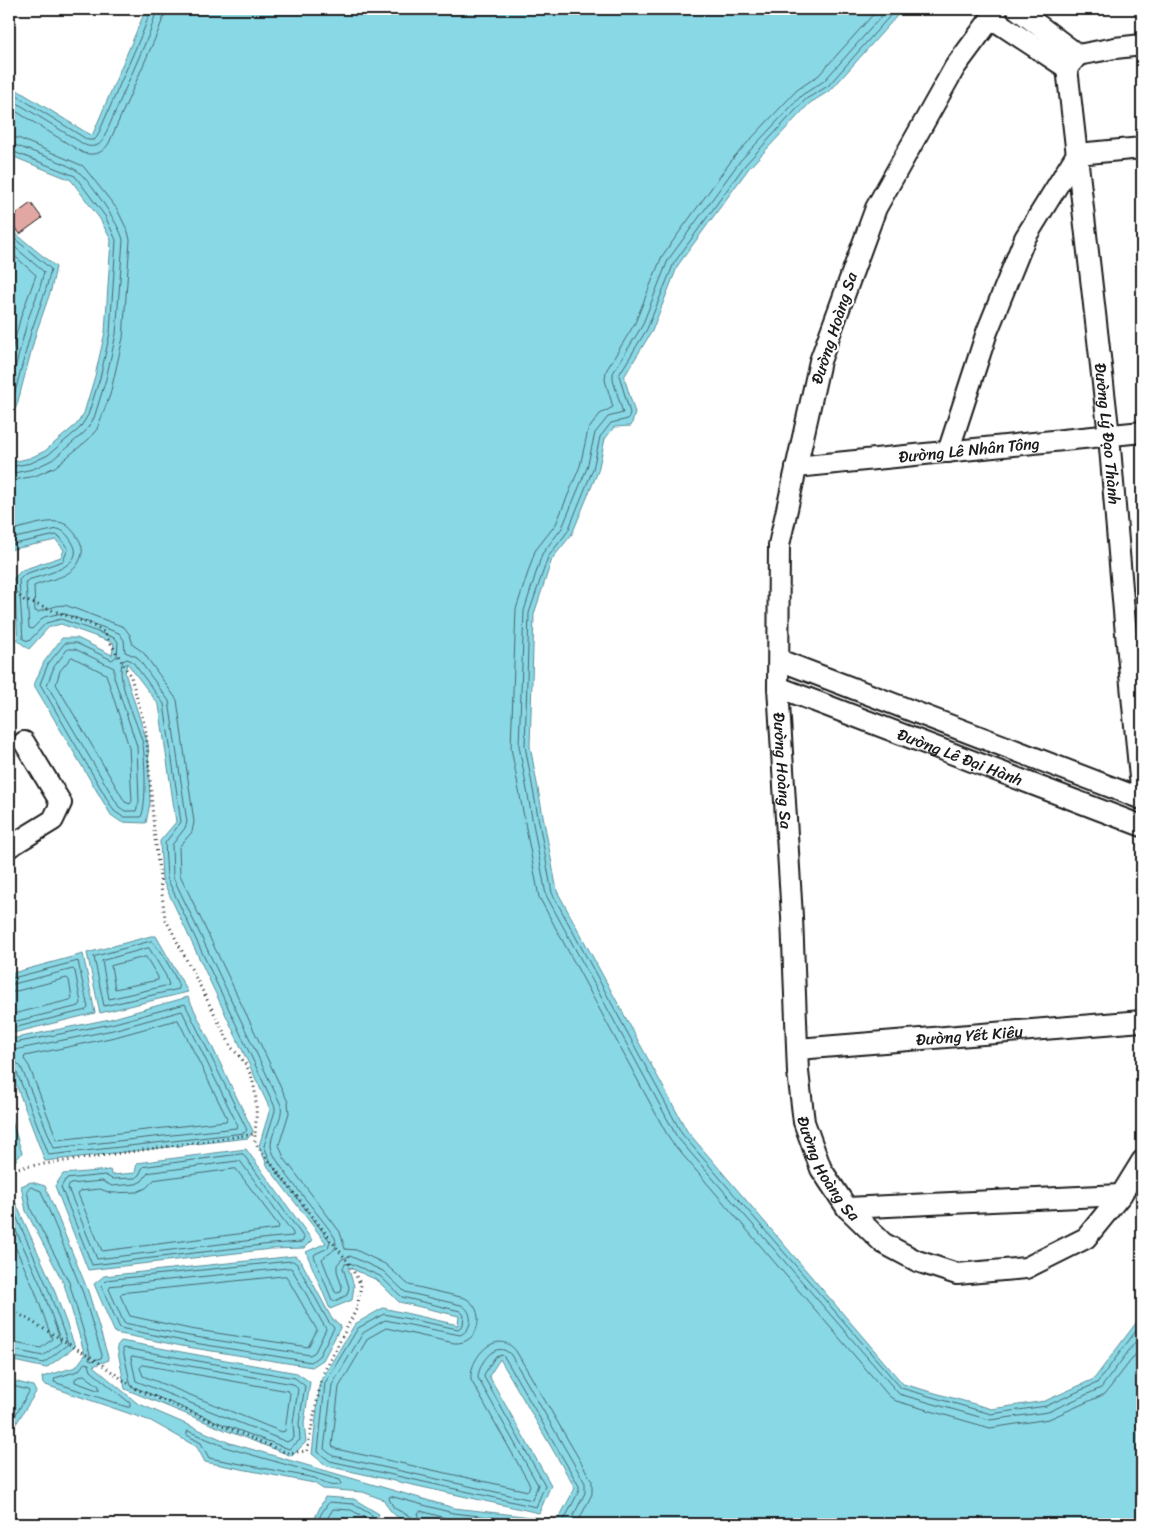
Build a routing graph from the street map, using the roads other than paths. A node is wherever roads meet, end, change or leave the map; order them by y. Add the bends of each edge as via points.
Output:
1 (1017, 9) edge
2 (995, 13) edge
3 (1142, 46) edge
4 (1073, 62) junction
5 (1142, 148) edge
6 (1077, 154) junction
7 (1142, 432) edge
8 (1109, 436) junction
9 (948, 452) junction
10 (796, 467) junction
11 (1134, 622) edge
12 (779, 660) junction
13 (778, 687) junction
14 (24, 742) dead end
15 (1142, 798) edge
16 (1142, 826) edge
17 (9, 847) edge
18 (1142, 1021) edge
19 (798, 1049) junction
20 (1142, 1161) edge
21 (1121, 1195) junction
22 (847, 1208) junction

1 - 4 street
2 - 4 street
2 - 10 street, Đường Hoàng Sa via 955,67 876,208 820,361
3 - 4 street via 1115,48
4 - 6 street, Đường Lý Đạo Thành
5 - 6 street
6 - 8 street, Đường Lý Đạo Thành
6 - 9 street via 1024,238 986,332
7 - 8 street, Đường Lê Nhân Tông
8 - 9 street, Đường Lê Nhân Tông
8 - 11 street, Đường Lý Đạo Thành
9 - 10 street, Đường Lê Nhân Tông
10 - 12 street, Đường Hoàng Sa via 779,545
11 - 15 street, Đường Lý Đạo Thành
12 - 13 street, Đường Hoàng Sa
12 - 15 street, Đường Lê Đại Hành
13 - 16 street, Đường Lê Đại Hành
13 - 19 street, Đường Hoàng Sa
14 - 17 street via 61,803 53,820
18 - 19 street, Đường Yết Kiêu
19 - 22 street, Đường Hoàng Sa via 804,1122 821,1168
20 - 21 street, Đường Hoàng Sa
21 - 22 street
21 - 22 street, Đường Hoàng Sa via 1086,1238 1026,1268 957,1274 917,1261 883,1243

